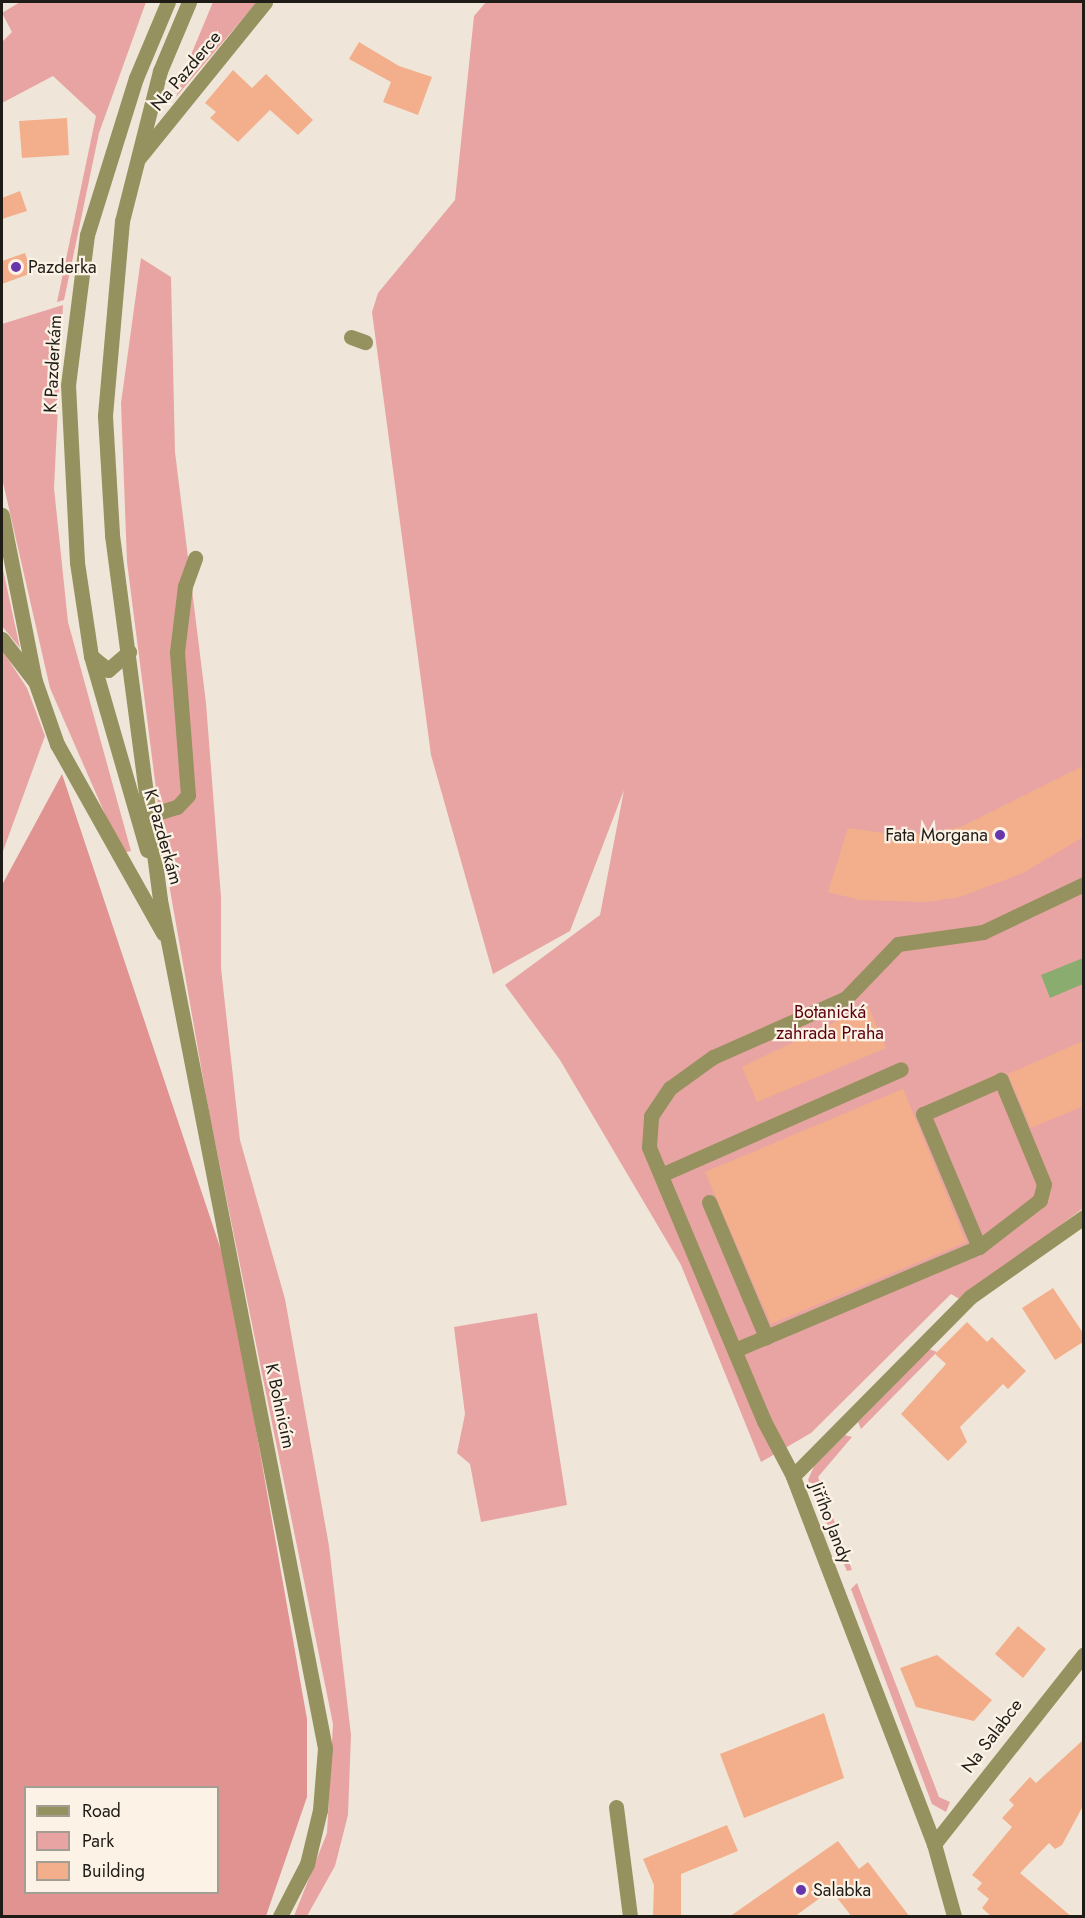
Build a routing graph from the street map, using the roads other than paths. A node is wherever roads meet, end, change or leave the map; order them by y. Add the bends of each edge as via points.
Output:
1 (168, 2) edge
2 (189, 2) edge
3 (265, 2) edge
4 (134, 163) junction
5 (2, 515) edge
6 (195, 558) dead end
7 (2, 639) edge
8 (129, 652) junction
9 (91, 656) junction
10 (35, 681) junction
11 (150, 815) junction
12 (1083, 884) edge
13 (160, 900) junction
14 (168, 943) junction
15 (901, 1069) dead end
16 (661, 1175) junction
17 (709, 1202) dead end
18 (1083, 1217) edge
19 (979, 1247) junction
20 (766, 1337) junction
21 (735, 1350) junction
22 (793, 1476) junction
23 (1083, 1654) edge
24 (616, 1807) dead end
25 (934, 1844) junction
26 (280, 1917) edge
27 (630, 1917) edge
28 (954, 1917) edge

1 - 9 street, K Pazderkám via 109,158 78,293 68,385 71,476
2 - 4 street, K Pazderkám via 160,70
3 - 4 street, Na Pazderce
4 - 8 street, K Pazderkám via 112,293 105,416 112,535
5 - 10 street
6 - 11 street via 185,586 177,652 188,795 177,807
7 - 10 street
8 - 9 street via 108,670
8 - 11 street, K Pazderkám
9 - 13 street, K Pazderkám
10 - 14 street via 57,744
11 - 13 street, K Pazderkám
12 - 16 street via 983,932 898,944 846,998 713,1057 670,1088 651,1116 649,1147
13 - 14 street, K Bohnicím
14 - 26 street, K Bohnicím via 326,1748 320,1810 307,1864
15 - 16 street
16 - 21 street
17 - 20 street
18 - 22 street, Jiřího Jandy via 970,1297
19 - 19 street via 923,1114 1001,1080 1044,1184 1040,1200
19 - 20 street
20 - 21 street
21 - 22 street
22 - 25 street, Jiřího Jandy
23 - 25 street, Na Salabce
24 - 27 street
25 - 28 street, Jiřího Jandy

